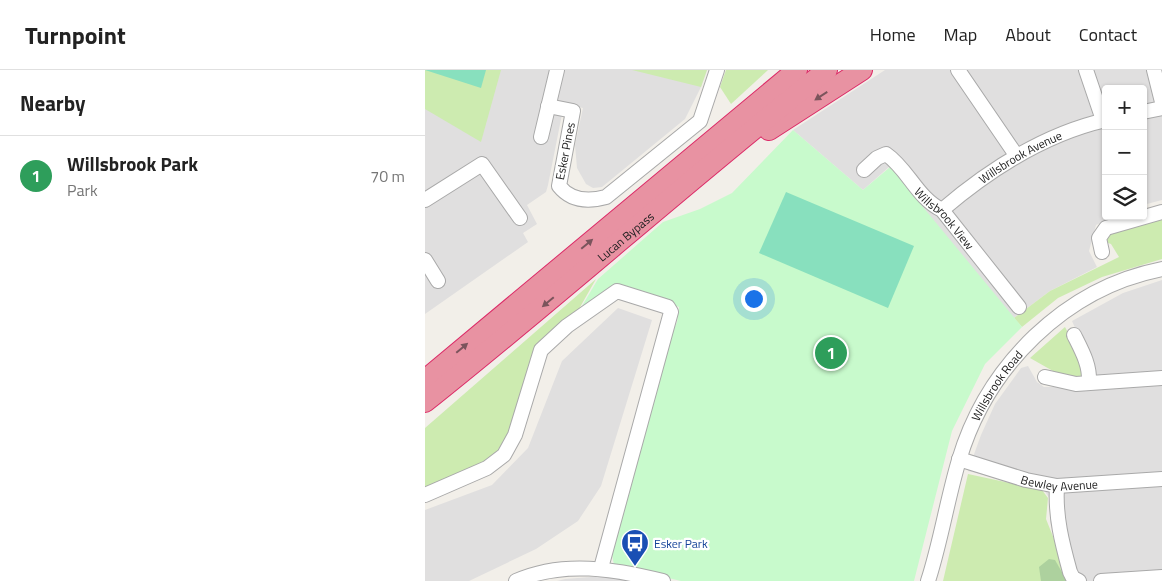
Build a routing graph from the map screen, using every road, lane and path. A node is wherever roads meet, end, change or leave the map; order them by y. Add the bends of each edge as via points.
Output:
1 (557, 70) edge
2 (717, 70) edge
3 (785, 70) edge
4 (797, 70) edge
5 (827, 70) edge
6 (862, 70) edge
7 (958, 70) edge
8 (1086, 70) edge
9 (1154, 70) edge
10 (1162, 102) edge
11 (548, 106) junction
12 (1162, 108) edge
13 (1147, 111) edge
14 (1102, 112) edge
15 (1102, 121) edge
16 (541, 137) dead end
17 (703, 147) junction
18 (1016, 155) junction
19 (864, 170) dead end
20 (425, 200) edge
21 (666, 204) junction
22 (942, 210) junction
23 (1162, 212) edge
24 (520, 218) dead end
25 (1102, 252) dead end
26 (425, 260) edge
27 (1162, 269) edge
28 (438, 281) dead end
29 (1019, 307) dead end
30 (1074, 336) dead end
31 (1045, 377) dead end
32 (1162, 378) edge
33 (425, 380) edge
34 (1089, 382) junction
35 (425, 402) edge
36 (959, 459) junction
37 (1162, 479) edge
38 (1057, 486) junction
39 (425, 495) edge
40 (607, 569) junction
41 (1162, 577) edge
42 (516, 581) edge
43 (663, 581) edge
44 (928, 581) edge
45 (1079, 581) edge
46 (1101, 581) edge

1 - 11 street, Esker Pines
2 - 11 street, Esker Pines via 700,121 606,197 595,200 574,198 559,186 573,111
3 - 17 highway
4 - 17 highway, Lucan Bypass
5 - 21 highway, Lucan Bypass via 757,125
6 -> 21 highway via 769,130
7 - 18 street
8 - 14 street
9 - 10 street
11 - 16 street, Esker Pines
12 - 13 street
15 - 18 street, Willsbrook Avenue via 1054,137
33 -> 17 highway, Lucan Bypass
18 - 22 street, Willsbrook Avenue
19 - 22 street, Willsbrook View via 886,154 894,159 923,196
20 - 24 street via 481,164
21 -> 35 highway, Lucan Bypass
22 - 29 street, Willsbrook View
23 - 25 street via 1106,228 1099,238
26 - 28 street
27 - 36 street, Willsbrook Road via 1124,280 1093,294 1033,338 1003,371 983,401
30 - 34 street via 1086,359
31 - 34 street via 1076,384
32 - 34 street
36 - 38 street, Bewley Avenue
36 - 44 street, Willsbrook Road
37 - 38 street, Bewley Avenue
38 - 45 street via 1059,530 1070,572
39 - 40 street via 487,468 504,455 515,435 541,350 567,326 617,292 668,307 671,312
40 - 42 street via 553,570
40 - 43 street
41 - 46 street

